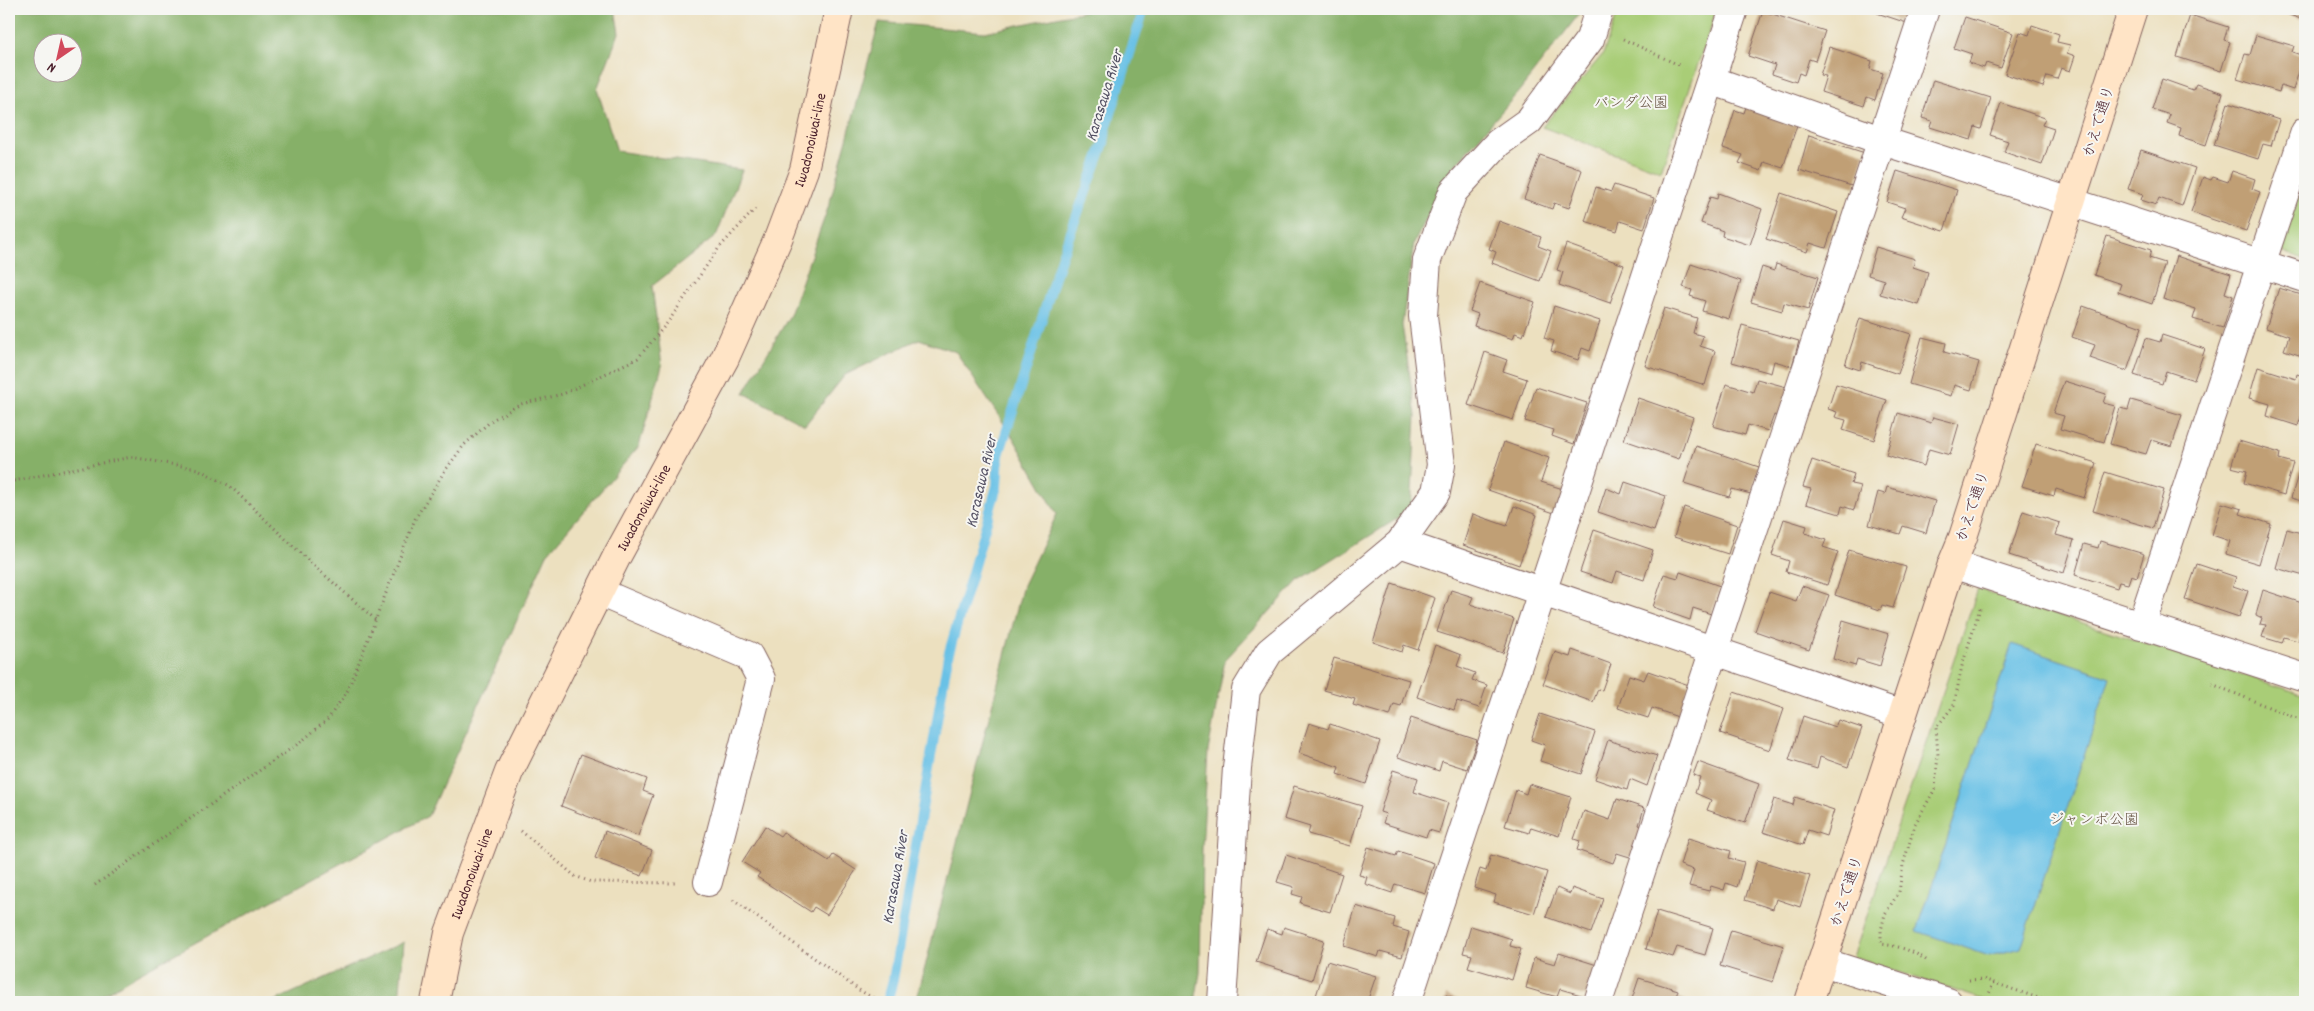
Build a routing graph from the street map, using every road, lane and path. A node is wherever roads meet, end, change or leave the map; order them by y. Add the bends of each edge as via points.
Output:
1 (839, 9) edge
2 (1734, 9) edge
3 (1925, 9) edge
4 (2134, 9) edge
5 (1597, 17) edge
6 (1711, 80) junction
7 (2305, 132) edge
8 (1883, 141) junction
9 (2073, 201) junction
10 (759, 206) dead end
11 (2263, 264) junction
12 (2305, 278) edge
13 (9, 482) edge
14 (1400, 543) junction
15 (1952, 564) junction
16 (599, 592) junction
17 (1542, 592) junction
18 (1990, 604) dead end
19 (376, 620) junction
20 (2141, 626) junction
21 (1714, 652) junction
22 (2305, 678) edge
23 (1902, 714) junction
24 (495, 810) junction
25 (708, 882) junction
26 (95, 885) dead end
27 (1824, 962) junction
28 (1932, 964) dead end
29 (1963, 980) dead end
30 (1993, 983) junction
31 (1939, 1001) edge
32 (435, 1002) edge
33 (880, 1002) edge
34 (1222, 1002) edge
35 (1407, 1002) edge
36 (1598, 1002) edge
37 (1810, 1002) edge
38 (1986, 1002) edge
39 (2050, 1002) edge

1 - 16 main road, Iwadonoiwai-line via 804,170 778,239 724,358
2 - 6 street
3 - 8 street
4 - 9 main road, かえで通り
5 - 6 path
5 - 14 street via 1590,39 1529,121 1498,143 1453,192 1427,260 1423,316 1440,465 1436,492
6 - 8 street
6 - 17 street
7 - 11 street
8 - 9 street
8 - 21 street
9 - 11 street
9 - 15 main road, かえで通り
10 - 19 path via 718,249 668,322 638,358 563,394 521,404 492,420 464,445 415,519
11 - 12 street
11 - 20 street
13 - 19 path via 131,457 198,469 230,486
14 - 17 street
14 - 34 street via 1269,652 1246,690 1237,768
15 - 20 street
15 - 23 main road, かえで通り
16 - 24 main road, Iwadonoiwai-line via 509,772
16 - 25 street via 749,656 761,679
17 - 21 street
17 - 35 street
18 - 28 path via 1981,604 1954,704 1936,728 1935,789 1915,824 1899,892 1886,914 1881,931 1881,944 1918,953
19 - 26 path via 348,690 328,719 302,741
20 - 22 street
21 - 23 street
21 - 36 street
23 - 27 main road, かえで通り
24 - 25 path via 575,876 591,882
24 - 32 main road, Iwadonoiwai-line via 449,933
25 - 33 path
27 - 31 street
27 - 37 main road, かえで通り
29 - 30 path
30 - 38 path
30 - 39 path

